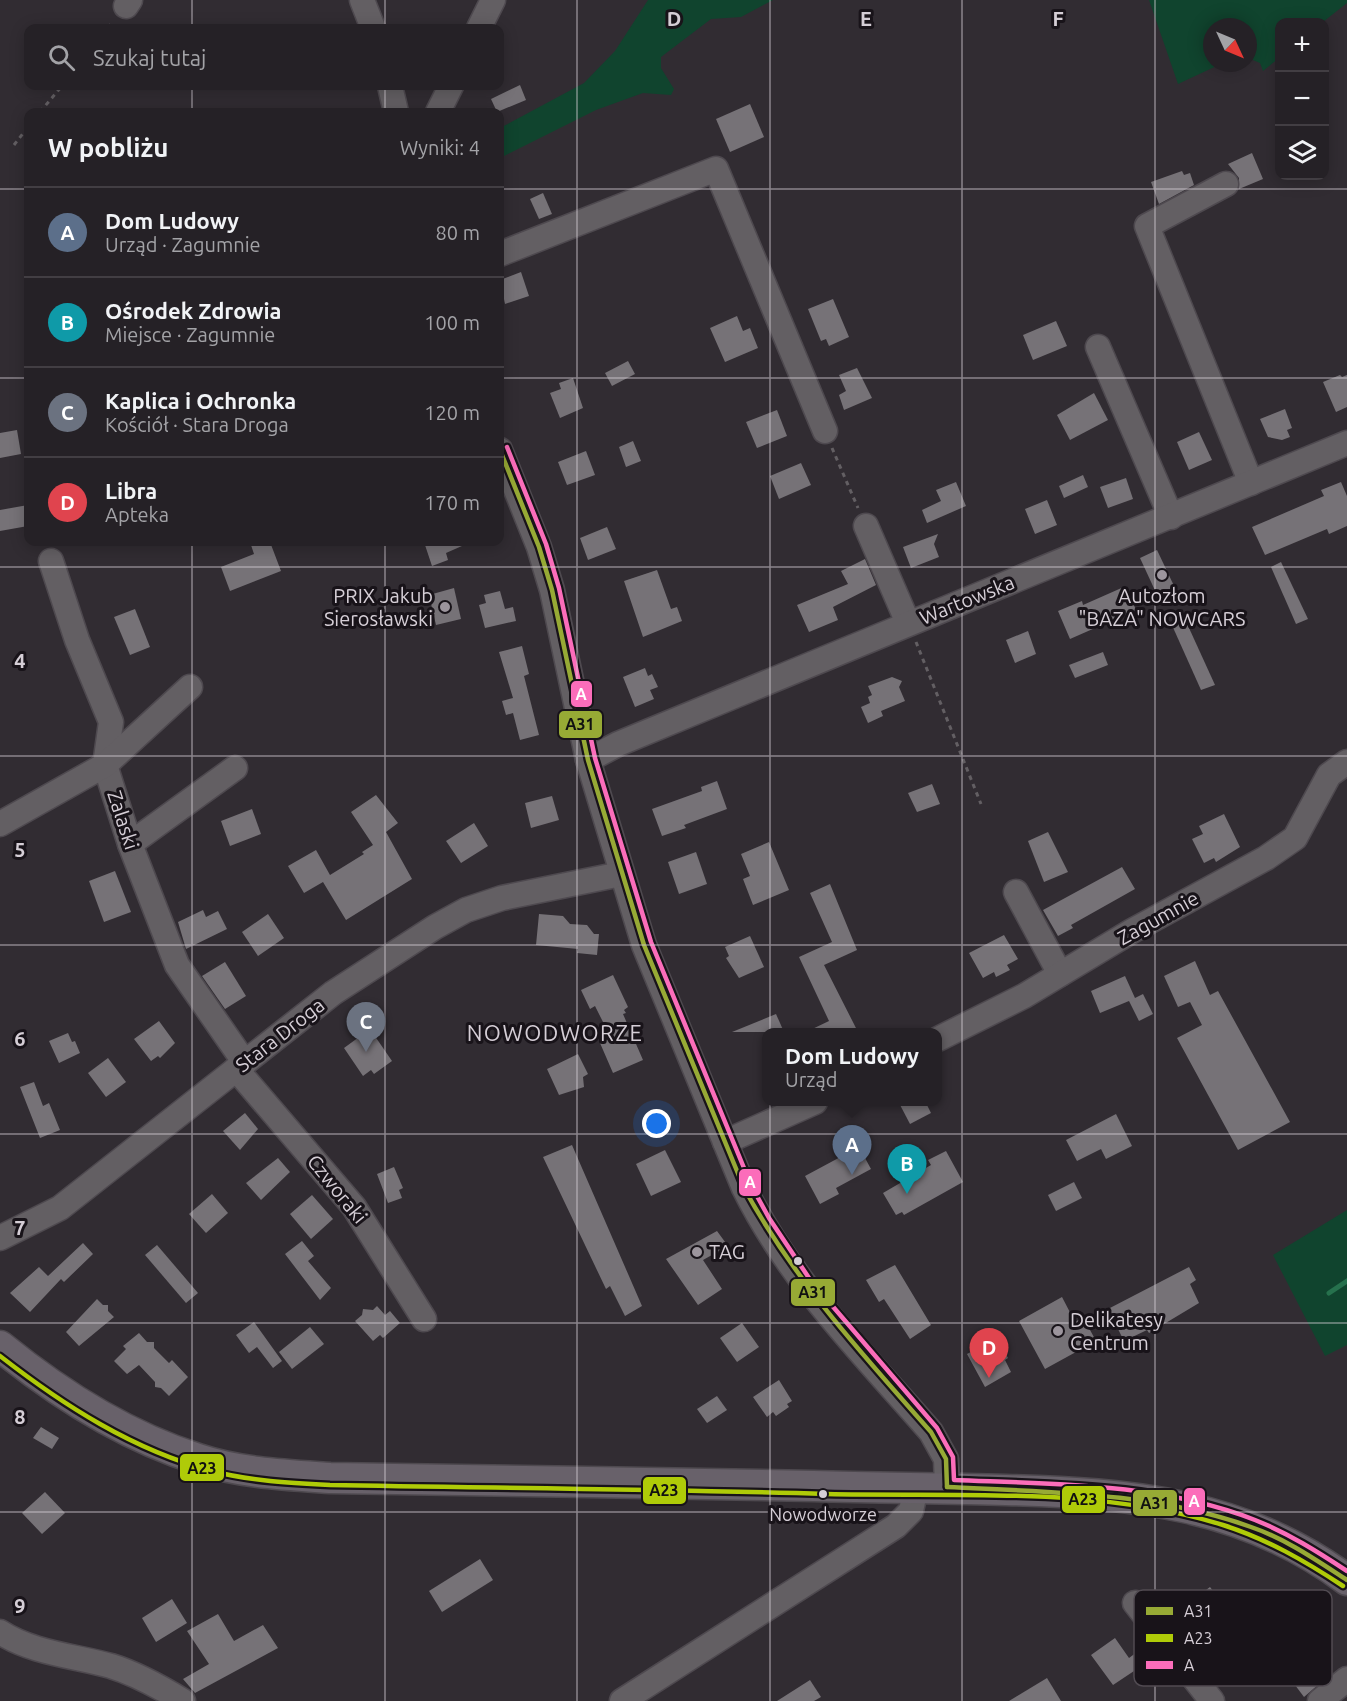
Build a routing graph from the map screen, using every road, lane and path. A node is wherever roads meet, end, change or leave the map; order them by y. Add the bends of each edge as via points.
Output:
1 (362, 0) edge
2 (494, 0) edge
3 (371, 24) edge
4 (481, 24) edge
5 (59, 90) edge
6 (391, 90) edge
7 (449, 90) edge
8 (43, 108) edge
9 (395, 108) edge
10 (440, 108) edge
11 (24, 132) edge
12 (14, 145) dead end
13 (1226, 184) dead end
14 (504, 252) edge
15 (1098, 347) dead end
16 (825, 431) joint
17 (1347, 443) edge
18 (504, 460) edge
19 (1251, 483) junction
20 (1171, 517) junction
21 (866, 526) joint
22 (51, 561) dead end
23 (908, 623) junction
24 (190, 687) dead end
25 (588, 760) junction
26 (1347, 762) edge
27 (105, 765) junction
28 (235, 768) dead end
29 (981, 804) dead end
30 (0, 824) edge
31 (130, 844) junction
32 (621, 874) junction
33 (1016, 892) dead end
34 (1060, 974) junction
35 (942, 1038) edge
36 (240, 1066) junction
37 (804, 1106) edge
38 (725, 1142) junction
39 (0, 1238) edge
40 (424, 1319) dead end
41 (0, 1346) edge
42 (916, 1487) junction
43 (947, 1487) junction
44 (1347, 1580) edge
45 (0, 1632) edge
46 (1347, 1679) edge
47 (1200, 1686) edge
48 (183, 1701) edge
49 (622, 1701) edge
50 (1212, 1701) edge
51 (1320, 1701) edge

1 - 3 street
2 - 4 street
5 - 8 path
6 - 9 street
7 - 10 street
11 - 12 path
13 - 19 street via 1148,226
14 - 16 street via 716,169
15 - 20 street
16 - 21 path
17 - 19 street, Wartowska
18 - 25 street via 552,590
19 - 20 street, Wartowska
20 - 23 street, Wartowska
21 - 23 street
22 - 27 street, Zalaski via 77,640 111,722
23 - 25 street, Wartowska
23 - 29 path
24 - 27 street
25 - 32 street
26 - 34 street, Zagumnie via 1329,775 1295,838
27 - 30 street
27 - 31 street, Zalaski
28 - 31 street
31 - 36 street, Zalaski via 177,966
32 - 36 street, Stara Droga via 502,898 466,910 333,993
32 - 38 street via 644,945
33 - 34 street
34 - 35 street, Zagumnie
36 - 39 street, Stara Droga via 60,1208
36 - 40 street, Czworaki via 354,1208
37 - 38 street
38 - 43 street via 763,1226 800,1281 935,1438 946,1459
41 - 42 main road via 33,1373 101,1416 200,1460 245,1469 330,1478
42 - 43 main road
42 - 49 street via 911,1512 896,1526
43 - 44 main road via 1127,1496 1182,1505 1232,1519 1296,1548
45 - 48 street via 46,1651 121,1670
46 - 51 street
47 - 50 street

